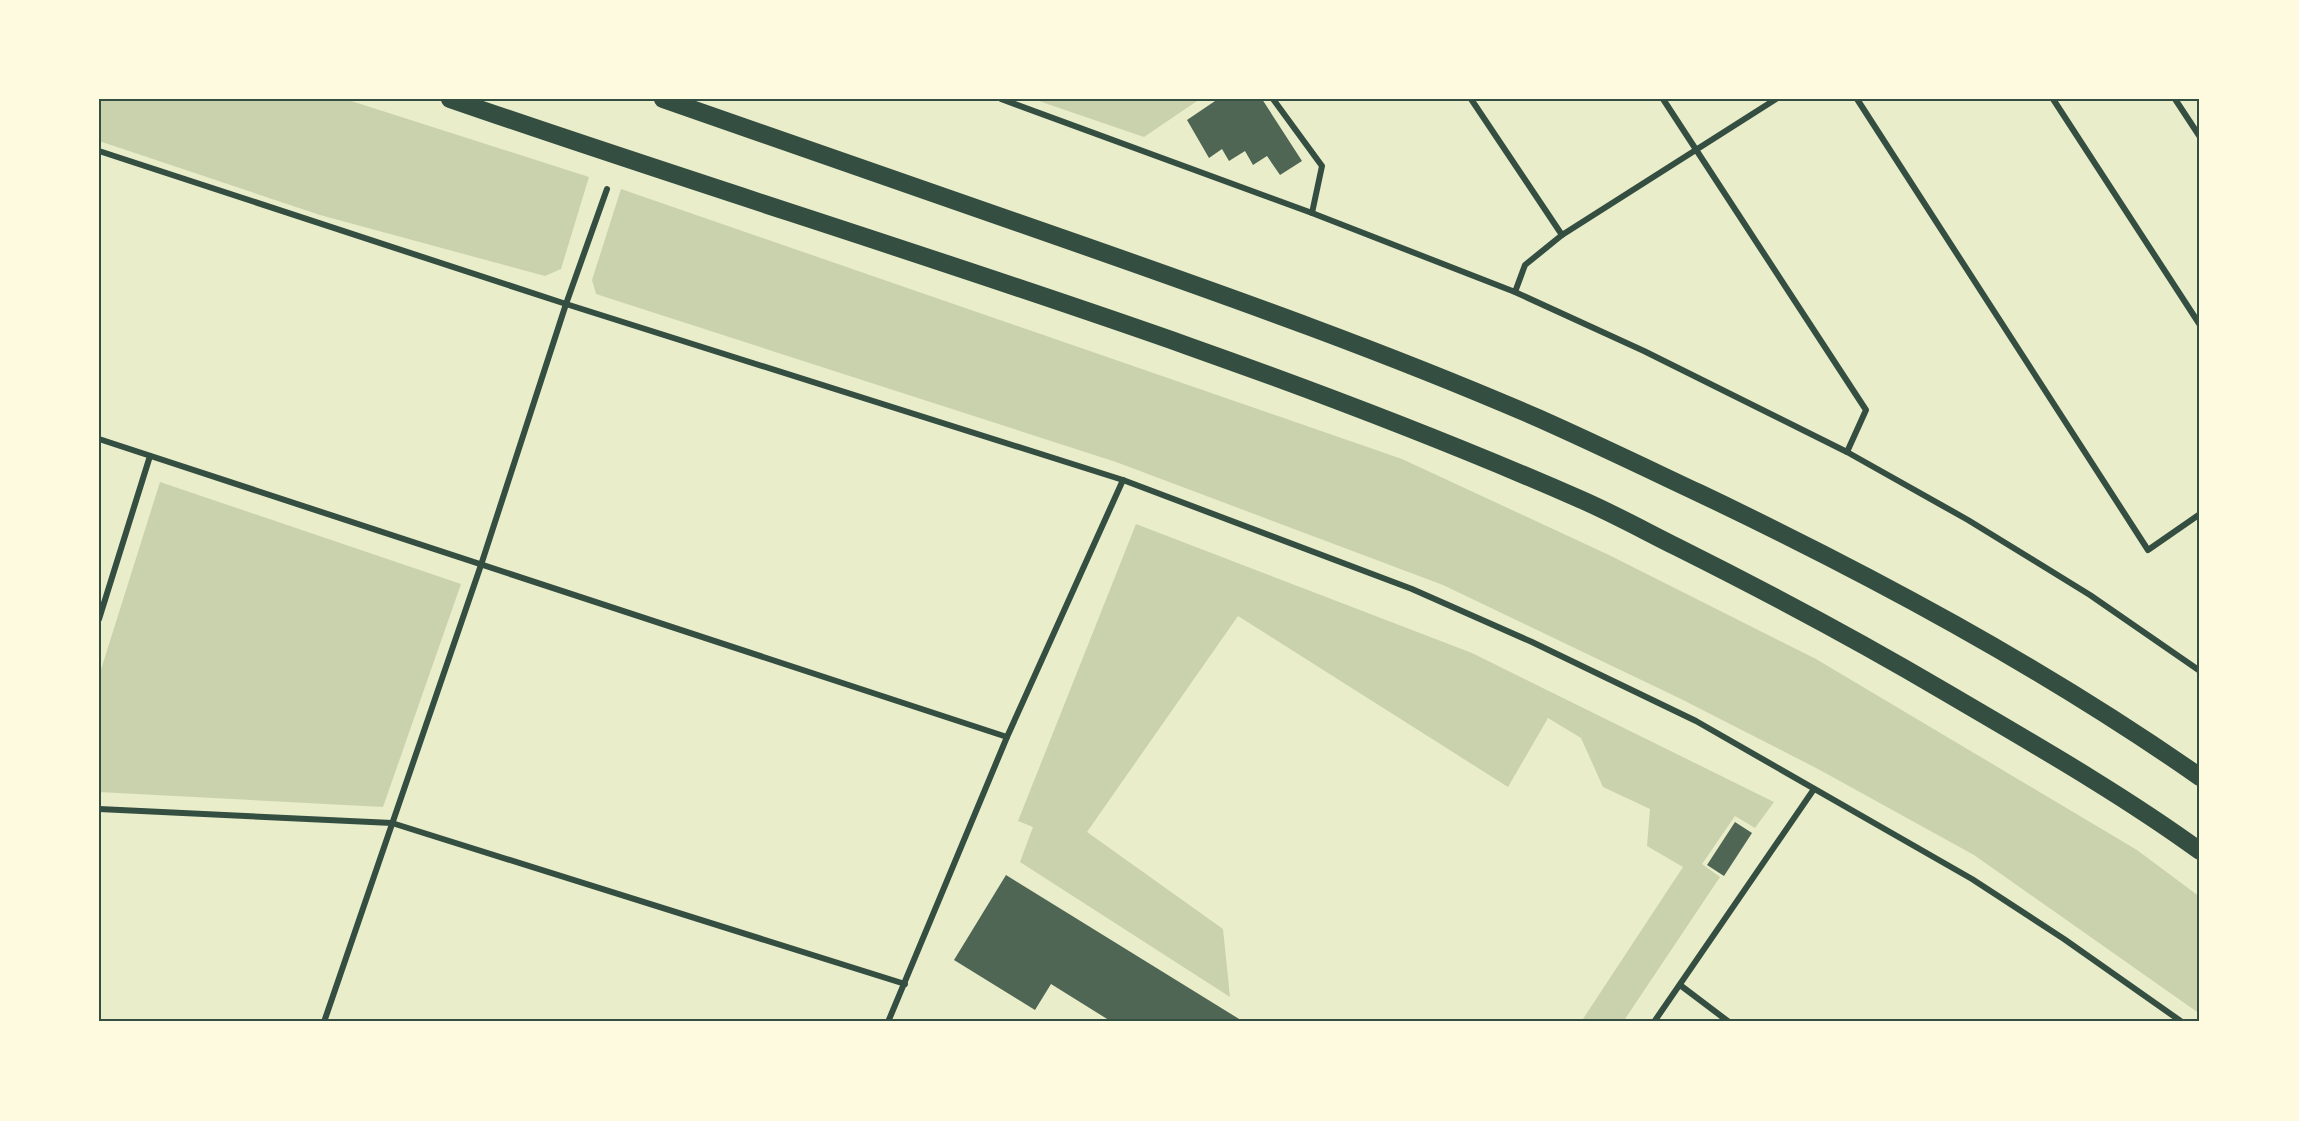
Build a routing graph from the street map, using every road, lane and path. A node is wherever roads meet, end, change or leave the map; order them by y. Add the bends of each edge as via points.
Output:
1 (450, 99) edge
2 (663, 99) edge
3 (1001, 99) edge
4 (1273, 99) edge
5 (1471, 99) edge
6 (1664, 99) edge
7 (1776, 99) edge
8 (1857, 99) edge
9 (2053, 99) edge
10 (2175, 99) edge
11 (2200, 138) edge
12 (1696, 149) junction
13 (99, 151) edge
14 (607, 189) dead end
15 (1312, 213) junction
16 (1562, 235) junction
17 (1515, 292) junction
18 (566, 304) junction
19 (2200, 325) edge
20 (99, 439) edge
21 (1847, 452) junction
22 (150, 456) junction
23 (1123, 480) junction
24 (2200, 514) edge
25 (481, 565) junction
26 (99, 619) edge
27 (2200, 671) edge
28 (1007, 737) junction
29 (2200, 777) edge
30 (1814, 789) junction
31 (99, 808) edge
32 (392, 823) junction
33 (2200, 851) edge
34 (905, 984) junction
35 (1680, 985) junction
36 (324, 1022) edge
37 (888, 1022) edge
38 (1654, 1022) edge
39 (1729, 1022) edge
40 (2182, 1022) edge

1 - 33 highway via 1230,362 1585,501 1755,586 1893,662 2077,771
2 - 29 highway via 1180,279 1537,418 1884,584 2041,675
3 - 15 street
4 - 15 street via 1322,166
5 - 16 street
6 - 12 street
7 - 12 street
8 - 24 street via 2148,550
9 - 19 street
10 - 11 street
12 - 16 street
12 - 21 street via 1866,410
13 - 18 street
14 - 18 street
15 - 17 street
16 - 17 street via 1525,265
17 - 21 street
18 - 23 street
18 - 25 street
20 - 22 street
21 - 27 street via 2090,595
22 - 25 street
22 - 26 street
23 - 28 street
23 - 30 street via 1412,589 1532,642 1696,721
25 - 28 street
25 - 32 street
28 - 34 street
30 - 35 street
30 - 40 street via 1972,879
31 - 32 street
32 - 34 street
32 - 36 street
34 - 37 street
35 - 38 street
35 - 39 street

